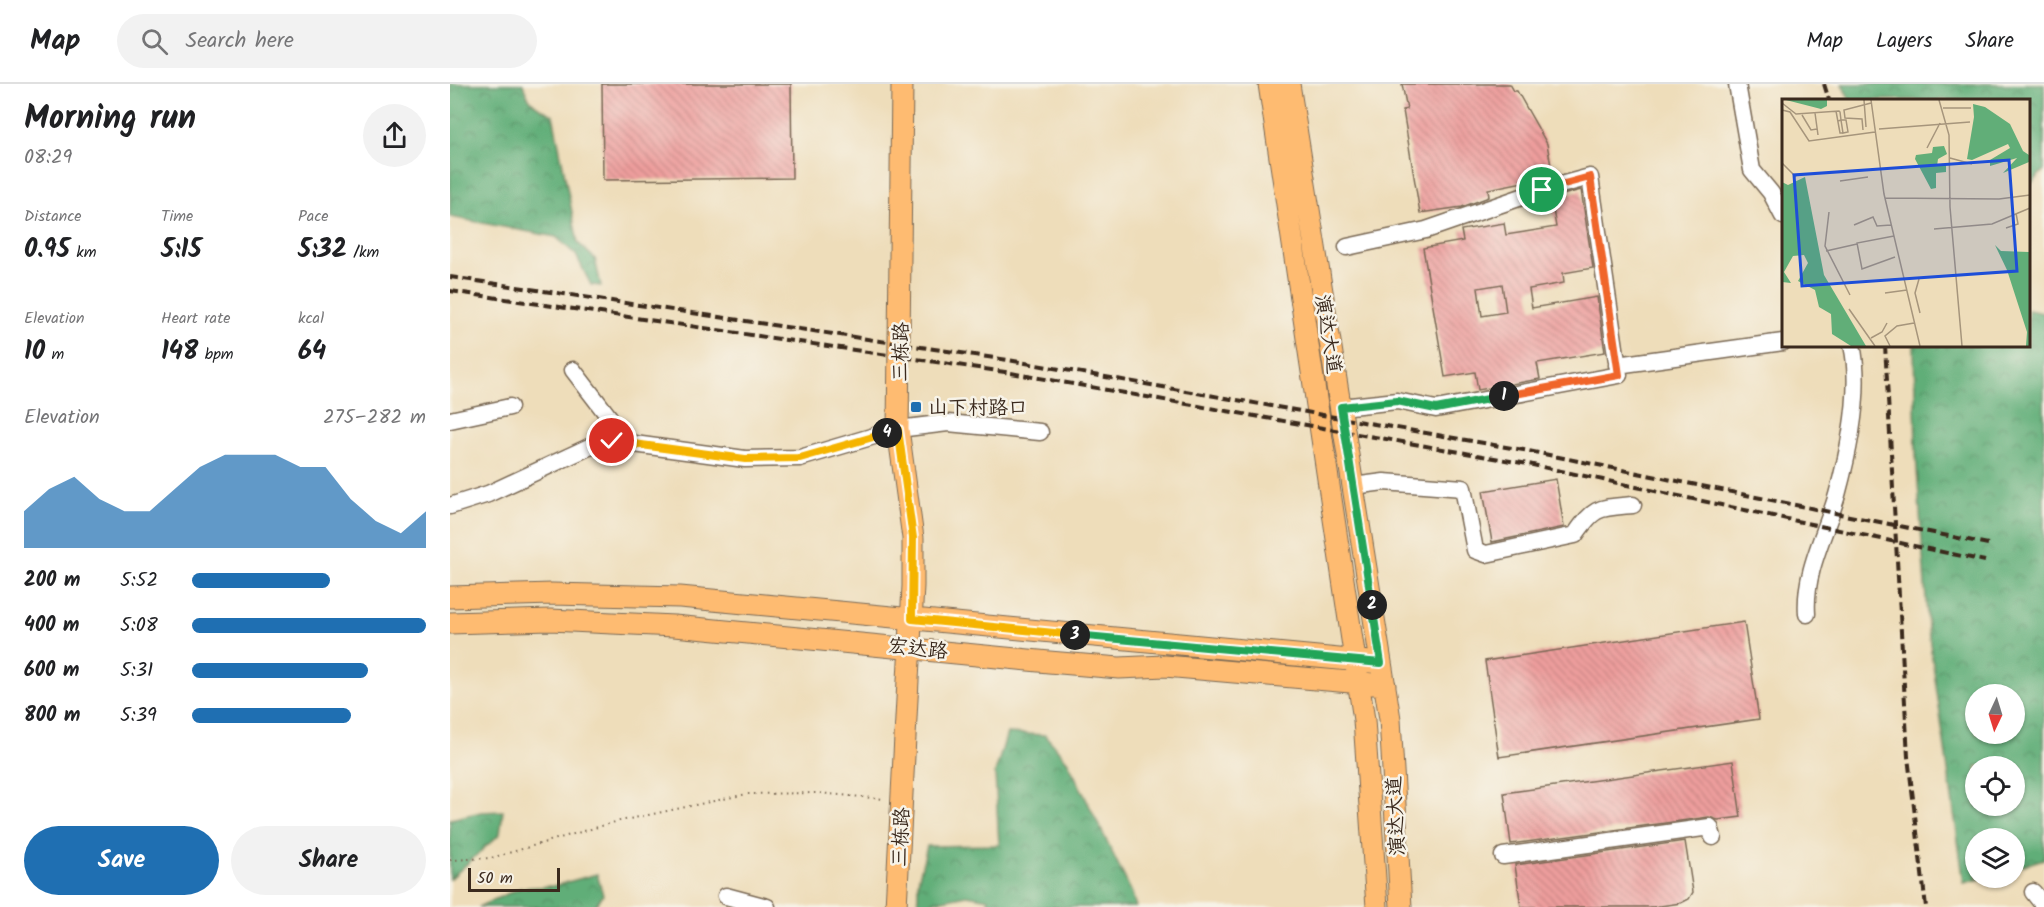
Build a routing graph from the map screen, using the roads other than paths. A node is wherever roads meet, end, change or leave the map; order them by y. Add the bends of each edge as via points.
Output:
1 (902, 84) edge
2 (1269, 84) edge
3 (1289, 84) edge
4 (1737, 84) edge
5 (1782, 215) edge
6 (1347, 247) dead end
7 (1782, 342) edge
8 (1852, 346) edge
9 (1617, 365) junction
10 (573, 370) dead end
11 (510, 407) dead end
12 (1341, 407) junction
13 (450, 420) edge
14 (898, 429) junction
15 (1040, 432) dead end
16 (612, 441) junction
17 (1353, 486) junction
18 (1633, 505) dead end
19 (450, 506) edge
20 (450, 597) edge
21 (1807, 614) dead end
22 (912, 619) junction
23 (450, 623) edge
24 (910, 647) junction
25 (1355, 661) junction
26 (1381, 663) junction
27 (1359, 683) junction
28 (1384, 685) junction
29 (1713, 837) dead end
30 (1503, 856) dead end
31 (2033, 892) dead end
32 (726, 896) dead end
33 (2044, 906) edge
34 (767, 907) edge
35 (896, 907) edge
36 (1377, 907) edge
37 (1401, 907) edge

1 - 14 main road, 三栋路
2 - 25 main road, 演达大道
3 - 12 main road, 演达大道
4 - 5 street via 1752,170
6 - 9 street via 1426,230 1590,177
7 - 9 street
8 - 21 street via 1856,363 1854,406 1837,495 1808,576
9 - 12 street via 1619,375 1436,409 1397,401
10 - 16 street via 609,417
11 - 13 street
12 - 17 main road, 演达大道
14 - 15 street via 948,423
14 - 16 street via 800,458 745,459
14 - 22 main road, 三栋路 via 913,538
16 - 19 street via 589,447 488,494
17 - 18 street via 1384,482 1463,488 1475,550 1486,554 1575,535 1591,513 1606,507
17 - 26 main road, 演达大道
20 - 22 main road, 宏达路 via 680,597
22 - 24 main road, 三栋路
22 - 25 main road, 宏达路
23 - 24 main road, 宏达路 via 550,620 652,624
24 - 27 main road, 宏达路 via 1119,668 1165,666
24 - 35 main road, 三栋路
25 - 26 main road, 宏达路
25 - 27 main road, 演达大道
26 - 28 main road, 演达大道
27 - 28 main road, 宏达路
27 - 36 main road, 演达大道
28 - 37 main road, 演达大道
29 - 30 street via 1710,827
31 - 33 street
32 - 34 street

